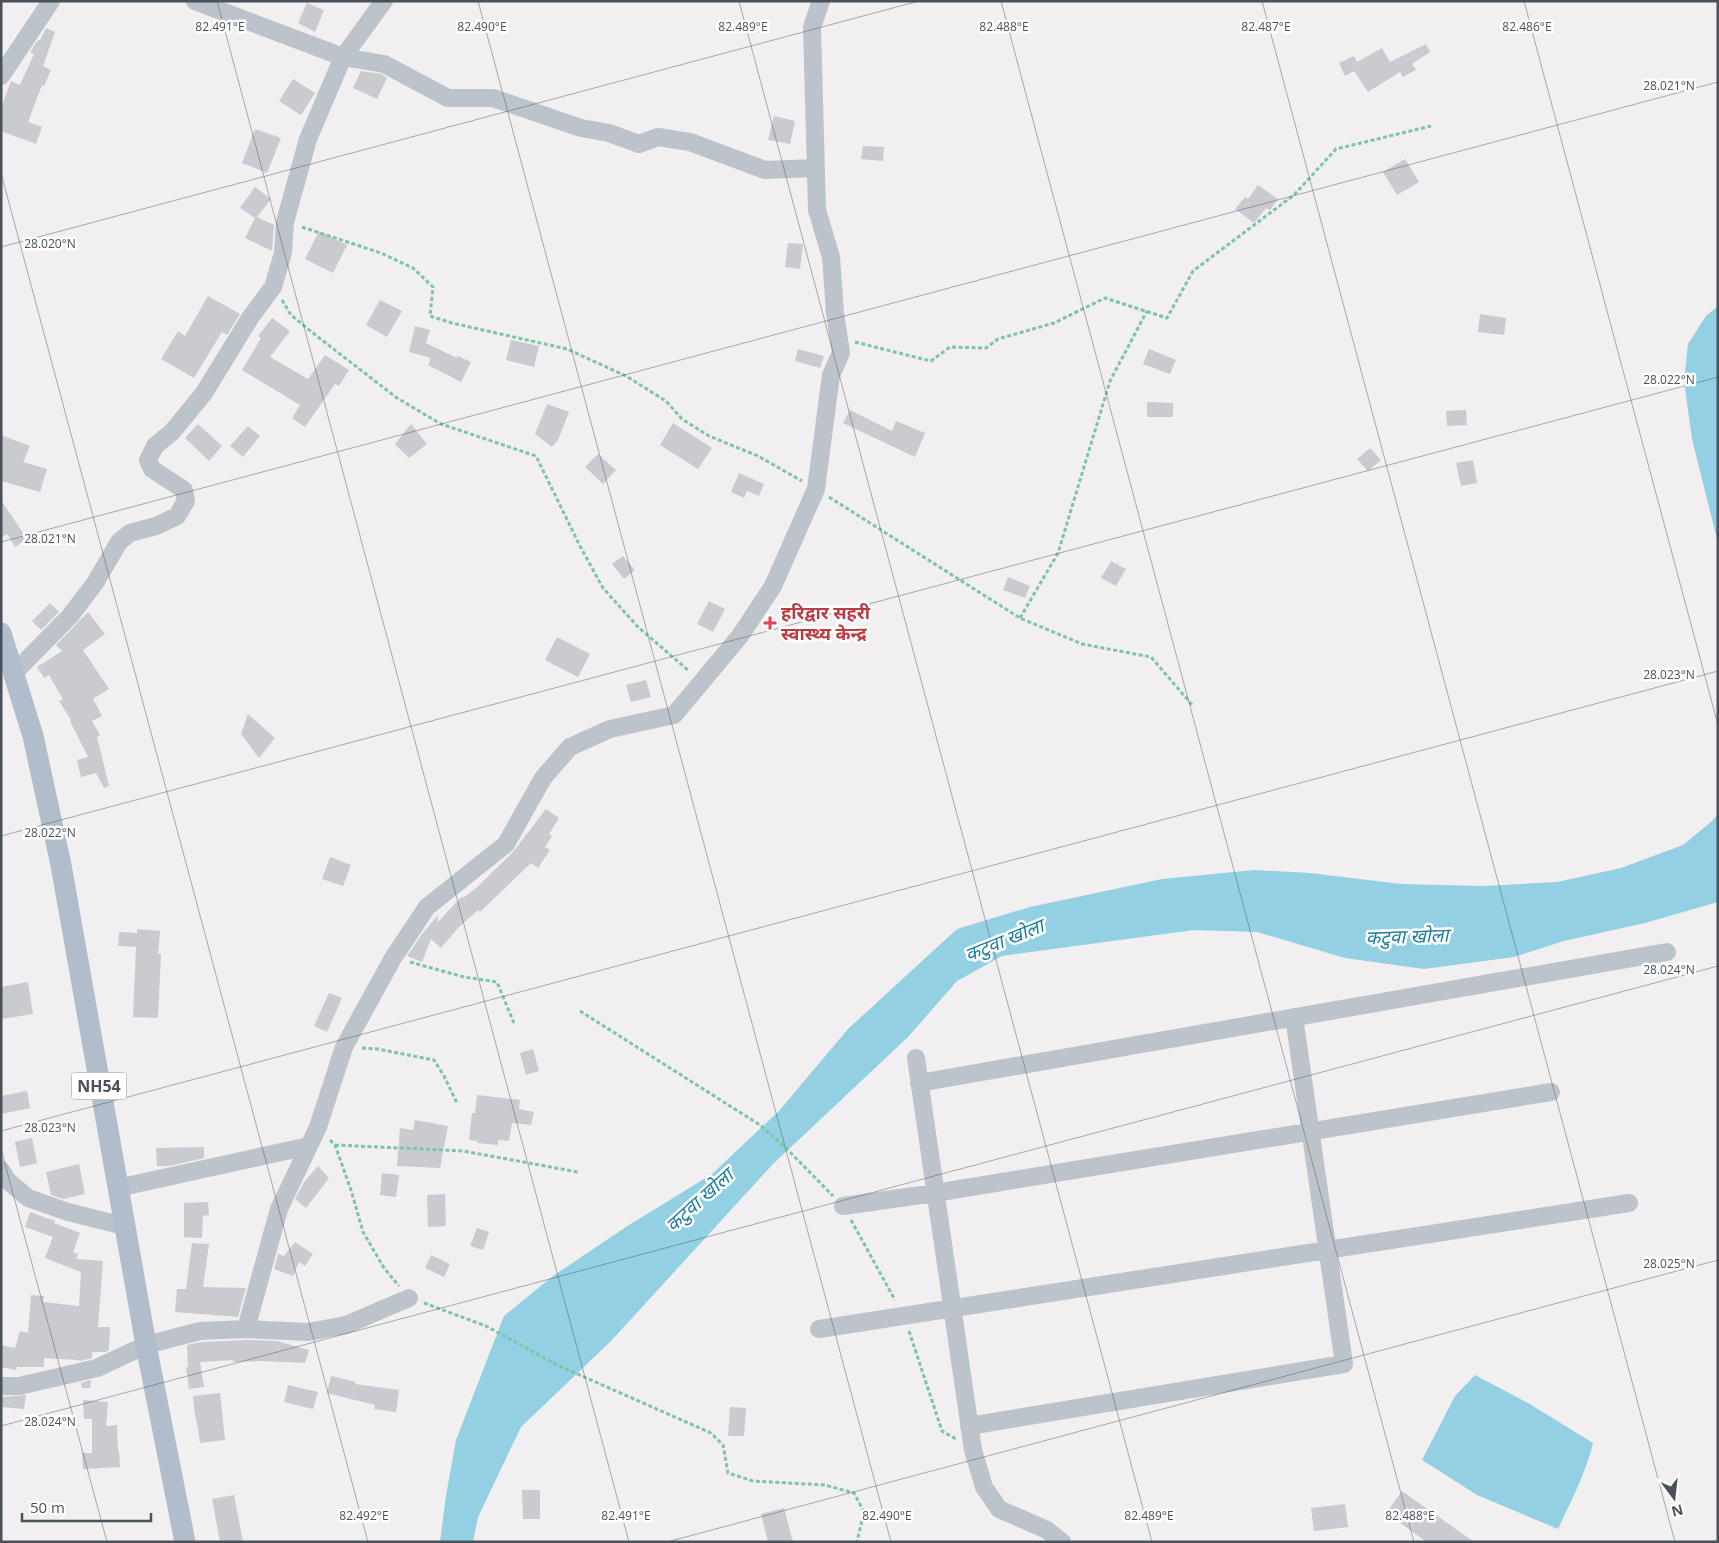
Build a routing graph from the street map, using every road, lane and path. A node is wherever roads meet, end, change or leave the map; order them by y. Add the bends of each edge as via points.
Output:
1 (51, 1) edge
2 (195, 1) edge
3 (384, 1) edge
4 (821, 1) edge
5 (343, 57) junction
6 (1, 76) edge
7 (1431, 126) dead end
8 (816, 168) junction
9 (285, 222) junction
10 (273, 287) junction
11 (1147, 311) junction
12 (841, 353) junction
13 (816, 489) junction
14 (1020, 618) junction
15 (1, 633) edge
16 (14, 673) junction
17 (701, 682) junction
18 (1194, 706) dead end
19 (1667, 952) dead end
20 (393, 958) junction
21 (580, 1011) dead end
22 (1294, 1017) junction
23 (514, 1023) dead end
24 (344, 1047) junction
25 (916, 1058) dead end
26 (919, 1083) junction
27 (1551, 1092) dead end
28 (457, 1103) dead end
29 (318, 1127) junction
30 (1310, 1131) junction
31 (335, 1145) junction
32 (309, 1146) junction
33 (1, 1170) edge
34 (578, 1172) dead end
35 (118, 1188) junction
36 (935, 1193) junction
37 (1629, 1203) dead end
38 (843, 1206) junction
39 (124, 1226) junction
40 (1327, 1250) junction
41 (409, 1298) junction
42 (952, 1308) junction
43 (904, 1316) junction
44 (246, 1329) junction
45 (819, 1329) dead end
46 (146, 1345) junction
47 (1, 1386) edge
48 (969, 1426) junction
49 (973, 1450) junction
50 (185, 1542) edge
51 (857, 1542) edge
52 (1062, 1542) edge

1 - 6 street
2 - 5 street
3 - 5 street
4 - 8 street via 812,27
5 - 8 street via 384,64 448,98 493,98 639,144 658,137 690,142 765,170
5 - 9 street via 308,139
7 - 11 path via 1336,149 1294,195 1193,271 1167,318
8 - 12 street via 817,210 831,257
9 - 10 street via 283,252
9 - 13 path via 381,253 413,268 433,287 430,316 567,348 626,376 666,401 682,419 709,436 758,456
10 - 16 street via 204,393 172,432 155,446 148,460 152,469 184,490 186,501 177,516 130,533 119,542 95,583 70,616
10 - 17 path via 291,314 397,398 441,424 536,456 602,588 638,627
11 - 12 path via 1105,298 1054,323 998,339 986,348 950,347 931,361 840,338
11 - 14 path via 1110,381 1058,553
12 - 13 street via 831,375
13 - 14 path
13 - 17 street via 773,586 740,636
14 - 18 path via 1082,644 1152,657
15 - 16 main road, NH54
16 - 35 main road, NH54 via 33,736 61,864
17 - 20 street via 674,715 610,729 570,747 543,778 506,844 427,907
19 - 22 street
20 - 23 path via 464,977 497,982
20 - 24 street
21 - 38 path via 760,1125
22 - 26 street
22 - 30 street
24 - 28 path via 378,1049 434,1060
24 - 29 street
25 - 26 street
26 - 36 street
27 - 30 street
29 - 31 path
29 - 32 street
30 - 36 street
30 - 40 street
31 - 34 path via 463,1151
31 - 41 path via 362,1232 384,1268
32 - 35 street
32 - 44 street via 279,1209
33 - 39 street via 6,1180 28,1198
35 - 39 main road, NH54
36 - 38 street
36 - 42 street
37 - 40 street
38 - 43 path
39 - 46 main road, NH54
40 - 42 street
40 - 48 street via 1344,1364
41 - 44 street via 346,1325 308,1332
41 - 51 path via 486,1326 557,1365 711,1433 723,1445 728,1473 753,1481 825,1485 854,1493 864,1512
42 - 43 street
42 - 48 street
43 - 45 street
43 - 49 path via 942,1431
44 - 46 street via 200,1331
46 - 47 street via 96,1368 19,1386
46 - 50 main road, NH54
48 - 49 street
49 - 52 street via 984,1487 999,1509 1047,1530

